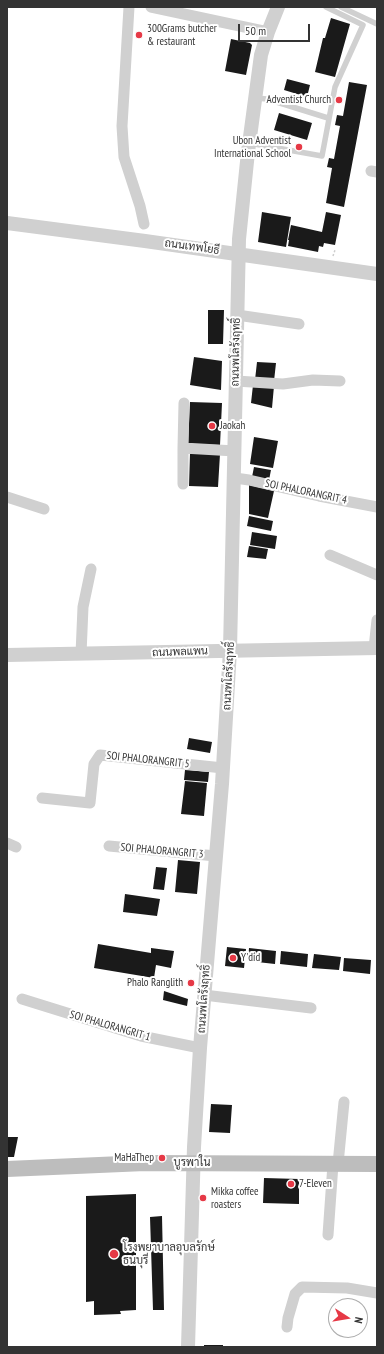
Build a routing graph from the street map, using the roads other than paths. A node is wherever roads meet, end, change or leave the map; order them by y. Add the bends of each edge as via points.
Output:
1 (129, 7) edge
2 (151, 7) edge
3 (278, 7) edge
4 (326, 7) edge
5 (341, 7) edge
6 (377, 24) edge
7 (268, 32) junction
8 (255, 98) junction
9 (328, 118) junction
10 (249, 143) junction
11 (7, 223) edge
12 (144, 224) dead end
13 (239, 254) junction
14 (377, 274) edge
15 (237, 315) junction
16 (299, 324) dead end
17 (236, 381) junction
18 (340, 381) dead end
19 (184, 403) dead end
20 (183, 448) junction
21 (235, 450) junction
22 (234, 478) junction
23 (183, 484) dead end
24 (7, 497) edge
25 (377, 507) edge
26 (44, 509) dead end
27 (330, 555) dead end
28 (91, 569) dead end
29 (377, 575) edge
30 (377, 620) edge
31 (375, 648) edge
32 (230, 650) junction
33 (81, 654) junction
34 (7, 655) edge
35 (223, 768) junction
36 (42, 798) dead end
37 (109, 846) dead end
38 (216, 856) junction
39 (204, 995) junction
40 (22, 999) dead end
41 (311, 1008) dead end
42 (200, 1048) junction
43 (344, 1102) dead end
44 (194, 1163) junction
45 (336, 1164) junction
46 (377, 1164) edge
47 (7, 1169) edge
48 (328, 1235) dead end
49 (377, 1293) edge
50 (287, 1327) dead end
51 (188, 1347) edge

1 - 12 street via 122,126 124,157
2 - 7 street
3 - 7 street, ถนนพโลรังฤทธิ์
4 - 9 lane via 363,25 335,87
5 - 6 lane
7 - 8 street, ถนนพโลรังฤทธิ์ via 261,55
8 - 9 lane via 267,99
8 - 10 street, ถนนพโลรังฤทธิ์
9 - 10 lane via 322,156
10 - 13 street, ถนนพโลรังฤทธิ์
11 - 13 street, ถนนเทพโยธี
13 - 14 street, ถนนเทพโยธี
13 - 15 street, ถนนพโลรังฤทธิ์
15 - 16 street
15 - 17 street, ถนนพโลรังฤทธิ์
17 - 18 street via 283,384 313,380
17 - 21 street, ถนนพโลรังฤทธิ์
19 - 20 street
20 - 21 street
20 - 23 street
21 - 22 street, ถนนพโลรังฤทธิ์
22 - 25 street, SOI PHALORANGRIT 4
22 - 32 street, ถนนพโลรังฤทธิ์
24 - 26 street
27 - 29 street
28 - 33 street via 82,607
30 - 31 street
31 - 32 street, ถนนพลแพน
32 - 33 street, ถนนพลแพน
32 - 35 street, ถนนพโลรังฤทธิ์
33 - 34 street, ถนนพลแพน
35 - 36 street, SOI PHALORANGRIT 5 via 100,756 94,764 90,803
35 - 38 street, ถนนพโลรังฤทธิ์
37 - 38 street, SOI PHALORANGRIT 3
38 - 39 street, ถนนพโลรังฤทธิ์
39 - 41 street
39 - 42 street, ถนนพโลรังฤทธิ์
40 - 42 street, SOI PHALORANGRIT 1 via 142,1036
42 - 44 street, ถนนพโลรังฤทธิ์
43 - 45 street
44 - 45 main road, บูรพาใน
44 - 47 main road, บูรพาใน via 96,1164
44 - 51 street, ถนนพโลรังฤทธิ์
45 - 46 main road, บูรพาใน
45 - 48 street
49 - 50 street via 347,1288 302,1286 295,1294

